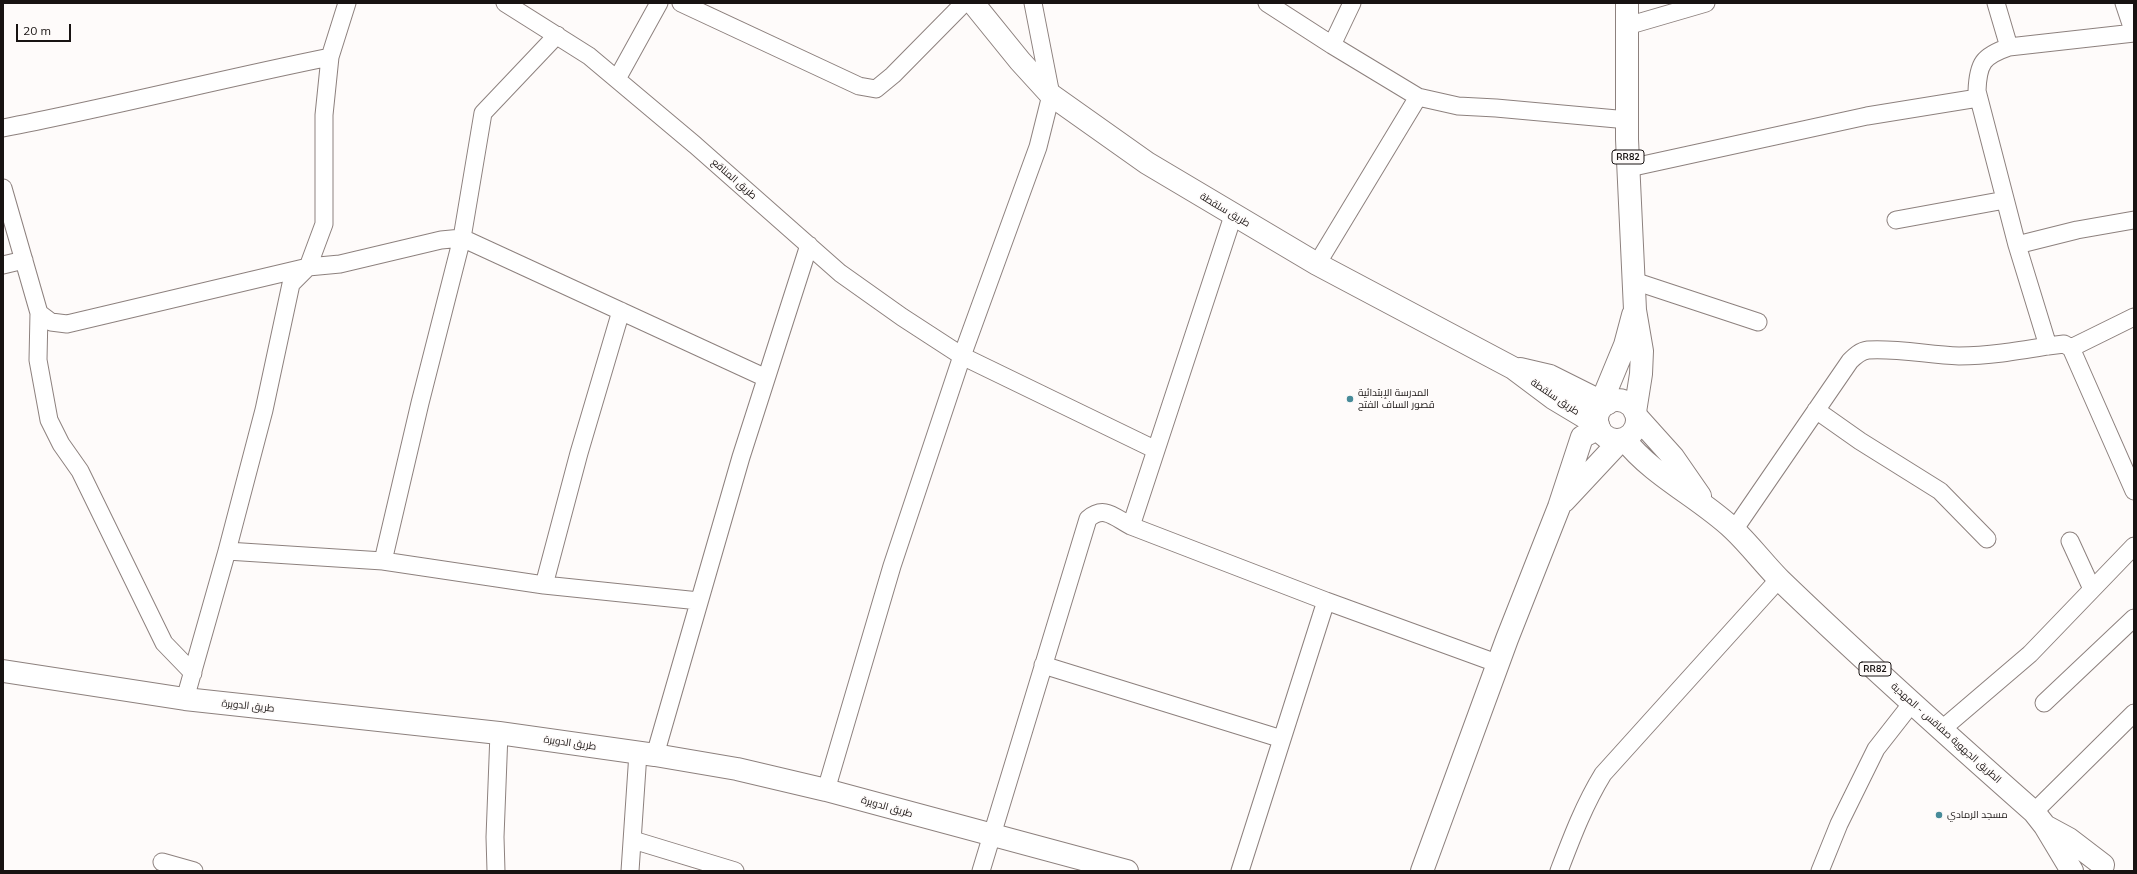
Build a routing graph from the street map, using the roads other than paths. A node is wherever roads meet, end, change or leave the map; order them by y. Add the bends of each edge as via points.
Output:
1 (347, 3) edge
2 (505, 3) edge
3 (659, 3) edge
4 (681, 3) edge
5 (964, 3) edge
6 (974, 3) edge
7 (1033, 3) edge
8 (1267, 3) edge
9 (1352, 3) edge
10 (1627, 3) edge
11 (1706, 3) edge
12 (1996, 3) edge
13 (2124, 3) edge
14 (1627, 26) junction
15 (2134, 33) edge
16 (556, 35) junction
17 (1332, 45) junction
18 (2009, 47) junction
19 (330, 57) junction
20 (616, 80) junction
21 (1051, 95) junction
22 (1418, 97) junction
23 (1978, 98) junction
24 (1628, 120) junction
25 (3, 128) edge
26 (1629, 168) junction
27 (3, 188) edge
28 (2005, 200) junction
29 (1233, 216) junction
30 (1896, 220) dead end
31 (2134, 220) edge
32 (462, 238) junction
33 (809, 245) junction
34 (2017, 245) junction
35 (24, 260) junction
36 (1317, 264) junction
37 (3, 265) edge
38 (308, 267) junction
39 (1634, 281) junction
40 (1635, 310) junction
41 (621, 311) junction
42 (39, 313) junction
43 (2134, 317) edge
44 (1758, 322) dead end
45 (2048, 346) junction
46 (2071, 348) junction
47 (962, 356) junction
48 (1513, 368) junction
49 (766, 378) junction
50 (1607, 403) junction
51 (1816, 410) junction
52 (1636, 415) junction
53 (1598, 426) junction
54 (1623, 439) junction
55 (1156, 450) junction
56 (2134, 491) edge
57 (1559, 507) junction
58 (1709, 508) junction
59 (1131, 526) junction
60 (1734, 530) junction
61 (1987, 539) dead end
62 (2070, 541) dead end
63 (2134, 546) edge
64 (227, 551) junction
65 (383, 561) junction
66 (1779, 579) junction
67 (544, 584) junction
68 (2092, 589) junction
69 (699, 601) junction
70 (1326, 601) junction
71 (2134, 618) edge
72 (1043, 664) junction
73 (1499, 664) junction
74 (3, 671) edge
75 (193, 673) junction
76 (185, 699) junction
77 (1912, 703) junction
78 (2044, 703) dead end
79 (2134, 713) edge
80 (1941, 730) junction
81 (499, 733) junction
82 (1282, 738) junction
83 (647, 754) junction
84 (826, 790) junction
85 (2039, 819) junction
86 (991, 836) junction
87 (632, 840) junction
88 (162, 862) dead end
89 (2099, 869) edge
90 (194, 871) edge
91 (496, 871) edge
92 (630, 871) edge
93 (736, 871) edge
94 (982, 871) edge
95 (1127, 871) edge
96 (1240, 871) edge
97 (1422, 871) edge
98 (1559, 871) edge
99 (1820, 871) edge
100 (2072, 871) edge

1 - 19 street
2 - 16 street, طريق المناقع
3 - 20 street
4 - 5 street via 859,86 876,89
6 - 21 street, طريق سلقطة
7 - 21 street
8 - 17 street
9 - 17 street
10 - 14 street, RR82
11 - 14 street
12 - 18 street
13 - 15 street
14 - 24 street, RR82
15 - 18 street
16 - 20 street, طريق المناقع via 589,56
16 - 32 street via 483,113
17 - 22 street
18 - 23 street via 1984,60 1978,74
19 - 25 street via 241,75 77,114
19 - 38 street via 324,115 324,224
20 - 33 street, طريق المناقع
21 - 29 street, طريق سلقطة via 1147,163
21 - 47 street via 1038,147
22 - 24 street via 1458,106
22 - 36 street
23 - 26 street via 1867,116
23 - 28 street
24 - 26 street, RR82
26 - 39 street, RR82
27 - 35 street
28 - 30 street
28 - 34 street
29 - 36 street, طريق سلقطة
29 - 55 street
31 - 34 street via 2077,230
32 - 38 street via 441,240 340,264
32 - 41 street
32 - 65 street
33 - 47 street, طريق المناقع via 840,273
33 - 49 street
34 - 45 street
35 - 37 street
35 - 42 street
36 - 48 street, طريق سلقطة
38 - 42 street via 67,324 51,322
38 - 64 street via 291,284 264,410
39 - 40 street, RR82
39 - 44 street
40 - 50 street, RR82 via 1625,345 1606,391
40 - 52 street, RR82 via 1642,351
41 - 49 street
41 - 67 street
42 - 75 street via 38,360 49,420 61,444 80,471 164,643
43 - 46 street
45 - 46 street via 2064,344
45 - 51 street via 1990,355 1961,356 1866,350 1850,361
46 - 56 street
47 - 55 street, طريق المناقع
47 - 84 street via 892,566
48 - 50 street, طريق سلقطة via 1550,376
48 - 53 street, طريق سلقطة via 1553,398
49 - 69 street
50 - 52 street, الطريق الجهوية صفاقس - المهدية / RR82 via 1624,402
50 - 53 street, RR82 via 1599,413
51 - 60 street
51 - 61 street via 1940,491
52 - 54 street, RR82 via 1637,423 1633,432
52 - 58 street, الطريق الجهوية صفاقس - المهدية / RR82 via 1673,457
53 - 54 street, الطريق الجهوية صفاقس - المهدية / RR82 via 1610,439
53 - 57 street via 1582,437
54 - 57 street
54 - 58 street, الطريق الجهوية صفاقس - المهدية / RR82 via 1636,454
55 - 59 street
57 - 73 street
58 - 60 street, الطريق الجهوية صفاقس - المهدية / RR82
59 - 70 street
59 - 72 street via 1102,511 1096,512 1088,519
60 - 66 street, الطريق الجهوية صفاقس - المهدية / RR82
62 - 68 street
63 - 68 street
64 - 65 street
64 - 75 street
65 - 67 street
66 - 77 street, الطريق الجهوية صفاقس - المهدية / RR82
66 - 98 street via 1603,774 1581,813
67 - 69 street
68 - 80 street via 2030,654
69 - 83 street
70 - 73 street
70 - 82 street
71 - 78 street
72 - 82 street
72 - 86 street
73 - 97 street
74 - 76 street, طريق الدويرة
75 - 76 street
76 - 81 street, طريق الدويرة
77 - 80 street, الطريق الجهوية صفاقس - المهدية / RR82
77 - 99 street via 1876,749 1839,824
79 - 85 street
80 - 85 street, الطريق الجهوية صفاقس - المهدية / RR82
81 - 83 street, طريق الدويرة
81 - 91 street
82 - 96 street
83 - 84 street, طريق الدويرة via 737,769
83 - 87 street
84 - 86 street, طريق الدويرة
85 - 89 street, الطريق الجهوية صفاقس - المهدية / RR82 via 2069,839
85 - 100 street, الطريق الجهوية صفاقس - المهدية / RR82
86 - 94 street
86 - 95 street, طريق الدويرة
87 - 92 street
87 - 93 street
88 - 90 street

